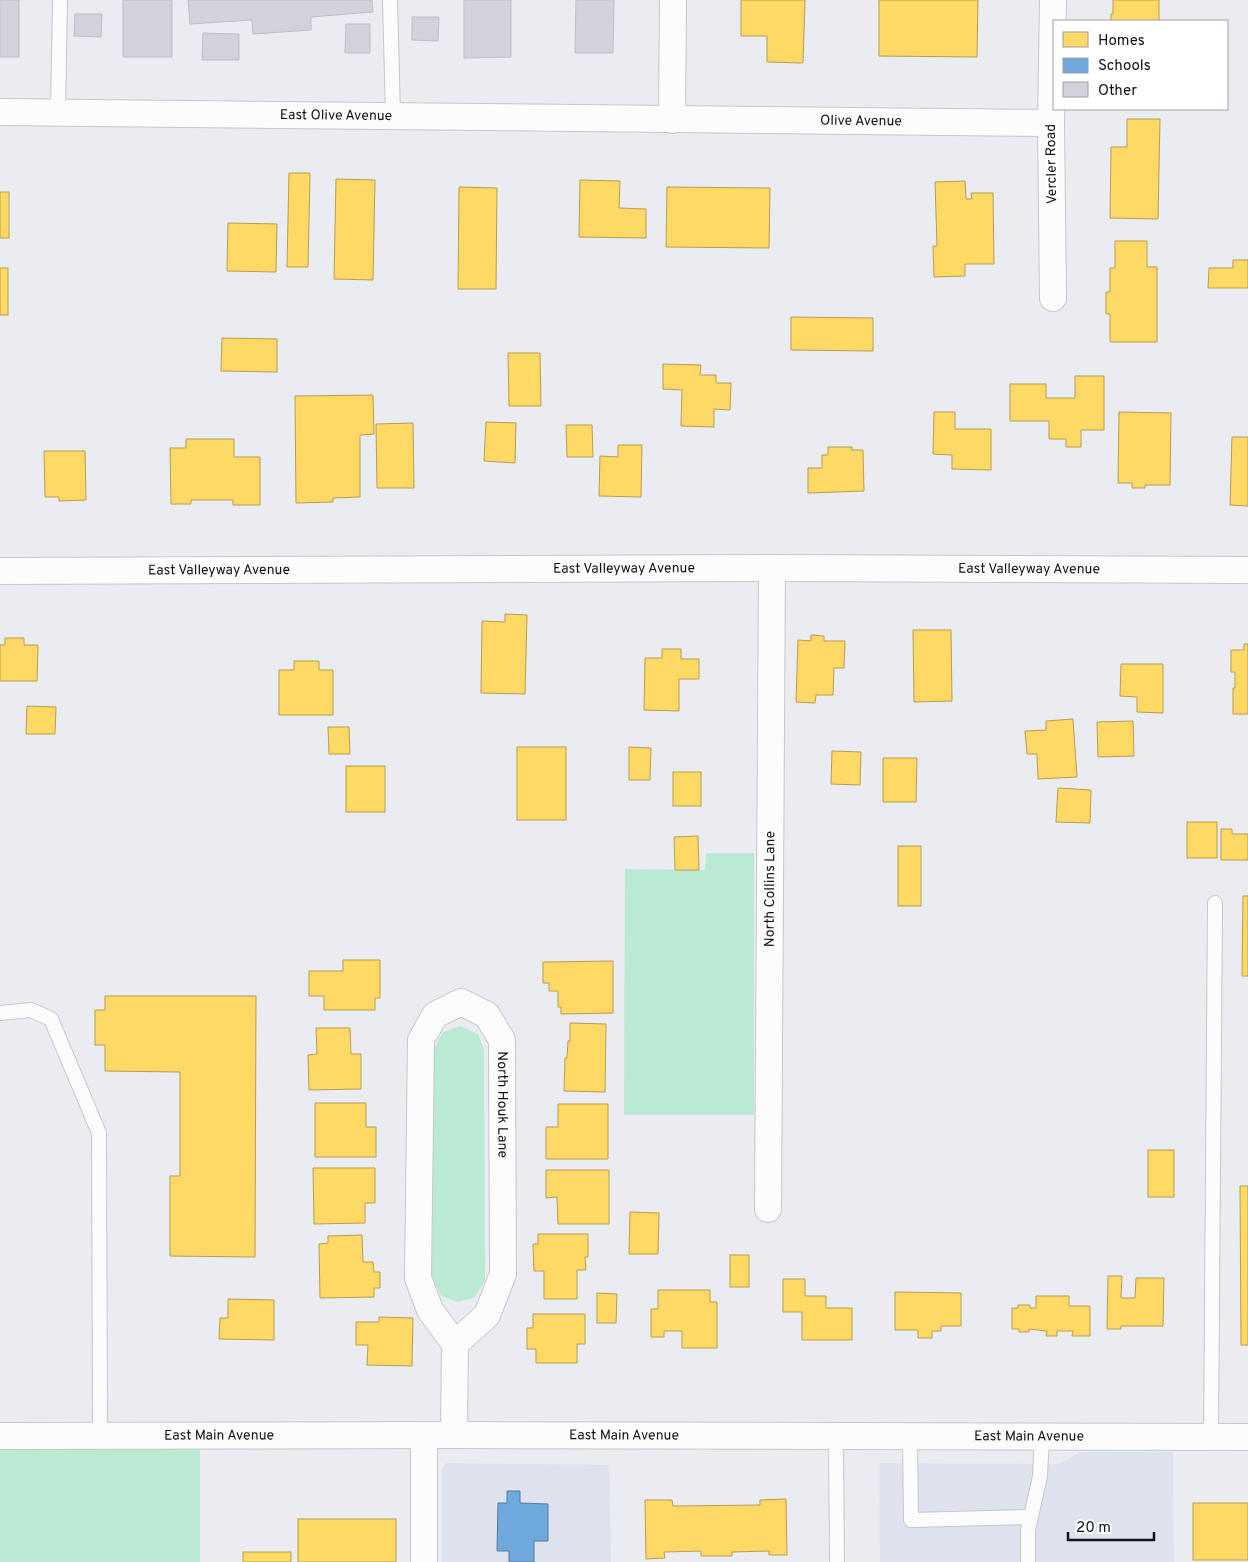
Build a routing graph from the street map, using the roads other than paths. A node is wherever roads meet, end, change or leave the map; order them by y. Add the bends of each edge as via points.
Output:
1 (60, 0) edge
2 (390, 0) edge
3 (673, 0) edge
4 (1053, 0) edge
5 (0, 112) edge
6 (58, 113) junction
7 (393, 116) junction
8 (672, 120) junction
9 (1051, 123) junction
10 (1053, 298) dead end
11 (772, 568) junction
12 (1248, 570) edge
13 (0, 571) edge
14 (1215, 903) dead end
15 (0, 1013) edge
16 (768, 1210) dead end
17 (455, 1344) junction
18 (424, 1435) junction
19 (454, 1435) junction
20 (0, 1436) edge
21 (100, 1436) junction
22 (836, 1436) junction
23 (910, 1436) junction
24 (1042, 1437) junction
25 (1211, 1437) junction
26 (1248, 1438) edge
27 (1031, 1517) junction
28 (424, 1562) edge
29 (837, 1562) edge
30 (1028, 1562) edge

1 - 6 lane
2 - 7 lane
3 - 8 street
4 - 9 street, Vercler Road
5 - 6 street, East Olive Avenue
6 - 7 street, East Olive Avenue
7 - 8 street, East Olive Avenue
8 - 9 street, Olive Avenue
9 - 10 street, Vercler Road
11 - 12 street, East Valleyway Avenue
11 - 13 street, East Valleyway Avenue
11 - 16 street, North Collins Lane
14 - 25 lane
15 - 21 lane via 31,1010 51,1019 99,1132
17 - 17 street, North Houk Lane via 430,1310 418,1278 421,1040 434,1015 461,1002 487,1014 502,1040 503,1274 488,1314
17 - 19 street
18 - 19 street, East Main Avenue
18 - 21 street, East Main Avenue
18 - 28 street
19 - 22 street, East Main Avenue
20 - 21 street, East Main Avenue
22 - 23 street, East Main Avenue
22 - 29 lane
23 - 24 street, East Main Avenue
23 - 27 lane via 911,1520
24 - 25 street, East Main Avenue
24 - 27 lane via 1040,1476
25 - 26 street, East Main Avenue
27 - 30 lane

